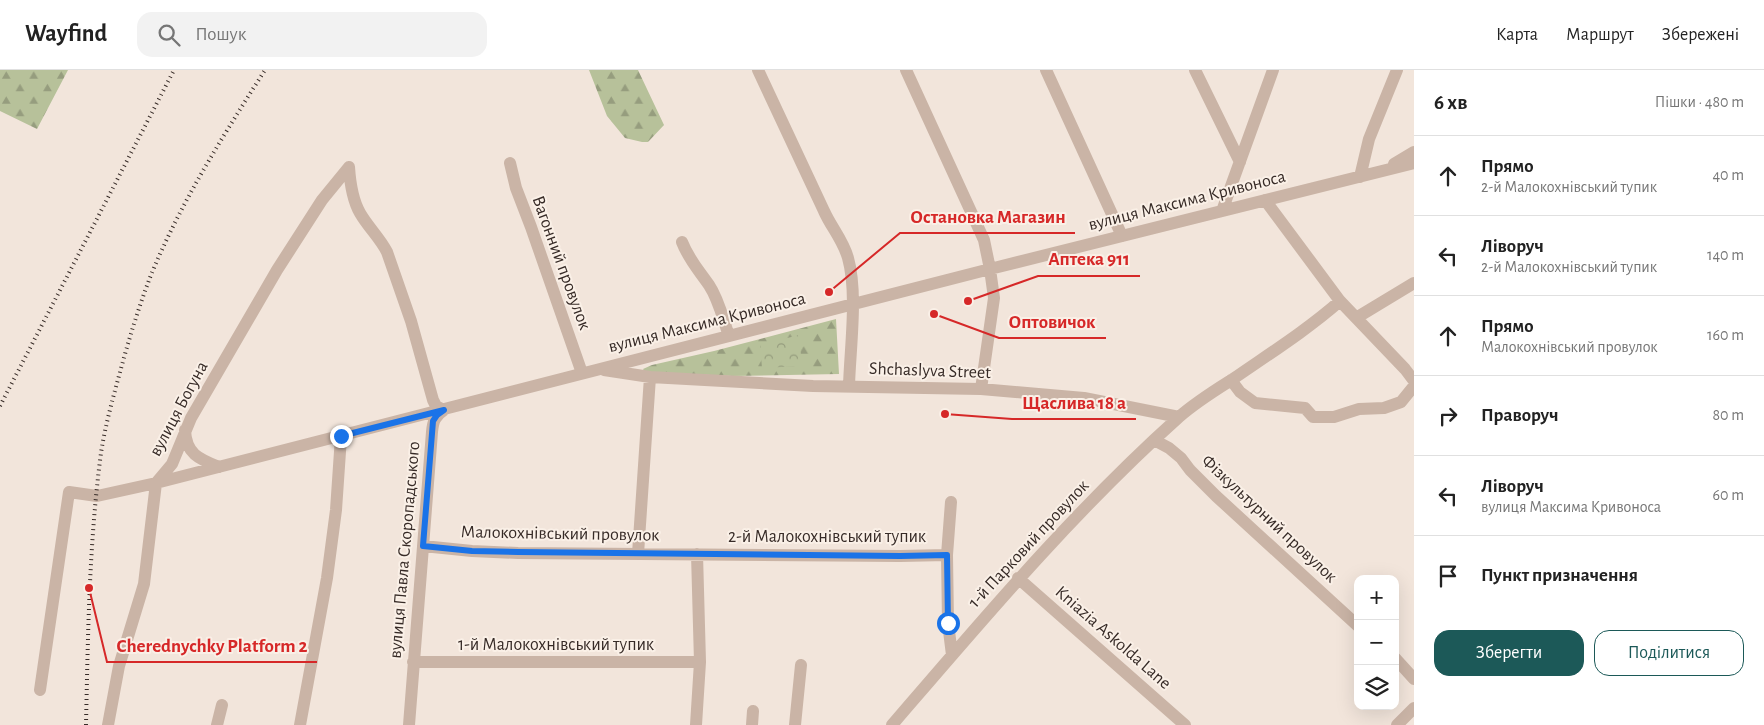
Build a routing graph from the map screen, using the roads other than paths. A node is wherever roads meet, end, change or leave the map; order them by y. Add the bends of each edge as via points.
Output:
1 (758, 70) edge
2 (906, 70) edge
3 (1046, 70) edge
4 (1195, 70) edge
5 (1273, 70) edge
6 (1397, 70) edge
7 (1414, 152) edge
8 (1240, 162) junction
9 (510, 163) dead end
10 (1414, 163) edge
11 (1383, 171) junction
12 (1360, 177) junction
13 (1265, 200) junction
14 (1222, 210) junction
15 (1122, 236) junction
16 (682, 242) dead end
17 (990, 269) junction
18 (1413, 284) edge
19 (1340, 302) junction
20 (852, 304) junction
21 (1356, 318) junction
22 (729, 336) junction
23 (599, 369) junction
24 (582, 373) junction
25 (650, 377) junction
26 (1231, 380) junction
27 (1414, 381) edge
28 (849, 386) junction
29 (1414, 386) edge
30 (981, 389) junction
31 (444, 410) junction
32 (1179, 417) junction
33 (185, 430) junction
34 (341, 436) junction
35 (1154, 440) junction
36 (191, 452) junction
37 (174, 458) junction
38 (219, 468) junction
39 (156, 484) junction
40 (951, 502) dead end
41 (423, 546) junction
42 (638, 554) junction
43 (697, 554) junction
44 (947, 555) junction
45 (1018, 578) junction
46 (1354, 622) edge
47 (952, 655) junction
48 (413, 662) junction
49 (700, 662) junction
50 (1399, 662) edge
51 (801, 665) dead end
52 (1414, 679) edge
53 (40, 690) dead end
54 (222, 705) dead end
55 (1414, 708) edge
56 (753, 711) dead end
57 (108, 725) edge
58 (217, 725) edge
59 (300, 725) edge
60 (409, 725) edge
61 (696, 725) edge
62 (752, 725) edge
63 (795, 725) edge
64 (892, 725) edge
65 (1185, 725) edge
66 (1398, 725) edge

1 - 20 street via 828,220 845,248 851,273
2 - 17 street via 984,240
3 - 15 street
4 - 8 street
5 - 8 street
6 - 12 street via 1369,139
7 - 11 street
8 - 14 street
9 - 24 street, Вагонний провулок
10 - 11 street, вулиця Максима Кривоноса
11 - 12 street, вулиця Максима Кривоноса
12 - 13 street, вулиця Максима Кривоноса
13 - 14 street, вулиця Максима Кривоноса
13 - 19 street
14 - 15 street, вулиця Максима Кривоноса
15 - 17 street, вулиця Максима Кривоноса
16 - 22 street via 719,306
17 - 20 street, вулиця Максима Кривоноса
17 - 30 street via 994,298
18 - 21 street
19 - 21 street
19 - 26 street
20 - 22 street, вулиця Максима Кривоноса
20 - 28 street
21 - 27 street
22 - 23 street, вулиця Максима Кривоноса
23 - 24 street, вулиця Максима Кривоноса
23 - 25 street, Shchaslyva Street
24 - 31 street, вулиця Максима Кривоноса
25 - 28 street, Shchaslyva Street
25 - 42 street
26 - 29 street via 1255,403 1305,408 1313,417 1334,417 1359,409 1384,408 1401,402
26 - 32 street
28 - 30 street, Shchaslyva Street
30 - 32 street, Shchaslyva Street via 1084,398
31 - 33 street, вулиця Богуна via 433,400 387,252 355,204 349,167 322,200 277,270
31 - 34 street, вулиця Максима Кривоноса
31 - 41 street, вулиця Павла Скоропадського via 433,421
32 - 35 street, 1-й Парковий провулок
33 - 36 street
33 - 37 street, вулиця Богуна
34 - 38 street, вулиця Максима Кривоноса
34 - 59 street via 327,578
35 - 45 street, 1-й Парковий провулок
35 - 46 street, Фізкультурний провулок via 1181,458 1216,496
36 - 37 street via 180,453
36 - 38 street
37 - 39 street, вулиця Богуна
38 - 39 street, вулиця Максима Кривоноса
39 - 53 street, вулиця Максима Кривоноса via 97,496 69,492
39 - 57 street, вулиця Богуна via 144,584 119,666
40 - 44 street
41 - 42 street, Малокохнівський провулок via 481,551
41 - 48 street, вулиця Павла Скоропадського
42 - 43 street, Малокохнівський провулок
43 - 44 street, 2-й Малокохнівський тупик
43 - 49 street
44 - 47 street, 2-й Малокохнівський тупик
45 - 47 street, 1-й Парковий провулок
45 - 65 street, Kniazia Askolda Lane
47 - 64 street, 1-й Парковий провулок
48 - 49 street, 1-й Малокохнівський тупик
48 - 60 street, вулиця Павла Скоропадського
49 - 61 street
50 - 52 street
51 - 63 street
54 - 58 street
55 - 66 street
56 - 62 street

